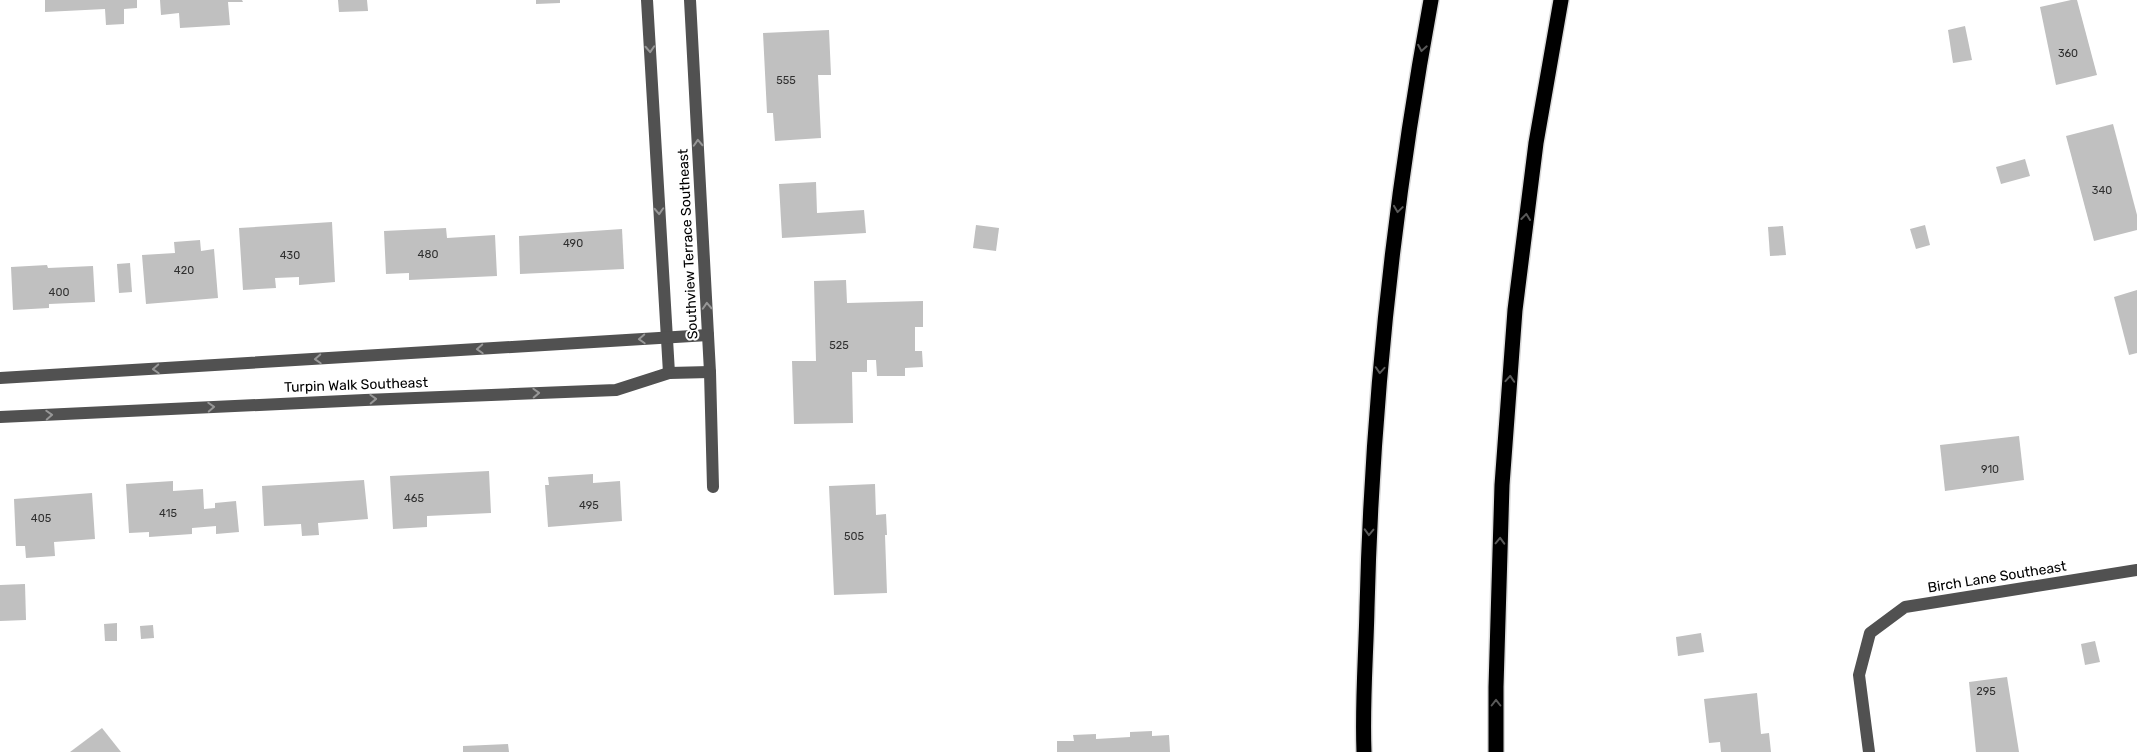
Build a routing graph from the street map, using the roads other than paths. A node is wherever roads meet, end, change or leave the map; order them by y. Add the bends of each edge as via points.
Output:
1 (647, 0) edge
2 (690, 0) edge
3 (1431, 0) edge
4 (1561, 0) edge
5 (708, 335) junction
6 (666, 338) junction
7 (710, 372) junction
8 (669, 373) junction
9 (0, 378) edge
10 (0, 417) edge
11 (713, 487) dead end
12 (2137, 570) edge
13 (1364, 752) edge
14 (1496, 752) edge
15 (1869, 752) edge

1 -> 6 street, Southview Terrace Southeast
5 -> 2 street, Southview Terrace Southeast
3 -> 13 highway via 1411,108 1384,317 1369,528
14 -> 4 highway via 1502,485 1515,310 1536,143
5 - 6 street, Turpin Walk Southeast
5 - 7 street, Southview Terrace Southeast
6 - 8 street, Southview Terrace Southeast
6 -> 9 street, Turpin Walk Southeast
7 - 8 street, Turpin Walk Southeast
7 - 11 street, Southview Terrace Southeast
10 -> 8 street, Turpin Walk Southeast via 616,390
12 - 15 street, Birch Lane Southeast via 1905,607 1870,633 1859,675

